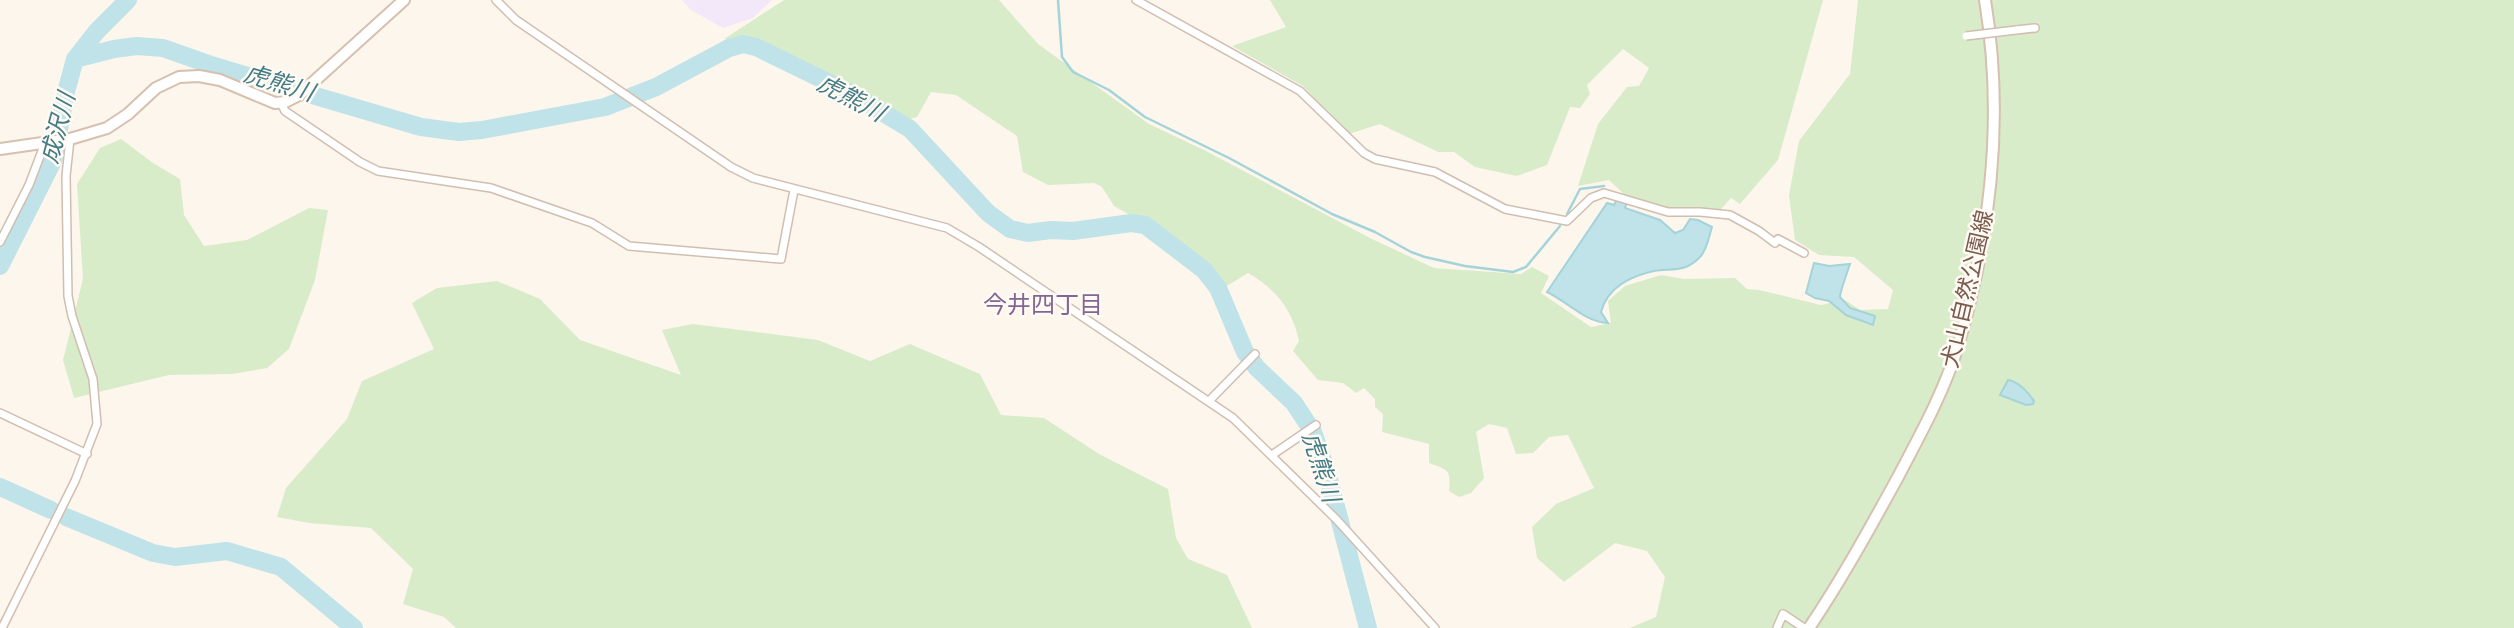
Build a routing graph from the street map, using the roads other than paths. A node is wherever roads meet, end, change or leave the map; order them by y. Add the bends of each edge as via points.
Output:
1 (404, 0) edge
2 (496, 0) edge
3 (1136, 0) edge
4 (1984, 0) edge
5 (2035, 28) dead end
6 (1966, 36) dead end
7 (281, 103) junction
8 (70, 139) junction
9 (45, 143) junction
10 (0, 149) edge
11 (794, 190) junction
12 (0, 242) edge
13 (1804, 253) dead end
14 (1255, 354) dead end
15 (1209, 401) junction
16 (0, 413) edge
17 (1316, 425) dead end
18 (87, 453) junction
19 (1272, 455) junction
20 (0, 609) edge
21 (9, 614) junction
22 (2, 628) edge
23 (1435, 628) edge
24 (1777, 628) edge
25 (1807, 628) edge

1 - 7 main road via 299,95
2 - 11 street via 516,20 730,167
3 - 13 street via 1300,91 1364,153 1435,172 1505,209 1567,221 1591,198 1604,193 1668,212 1730,215 1775,243 1778,239
4 - 25 main road, 犬山自然公園線 via 1993,47 1992,181 1958,347 1925,426 1861,544
5 - 6 street, bridge
7 - 8 main road via 209,78 179,78 156,88 114,125
7 - 11 street via 285,111 378,171 491,188 592,223 629,246 781,259
8 - 9 main road
8 - 18 street via 66,176 68,296 97,401 97,424
9 - 10 main road
9 - 12 street
11 - 15 street via 947,228
14 - 15 street
15 - 19 street
16 - 18 street
17 - 19 street
18 - 21 street
19 - 23 street
20 - 21 street
21 - 22 street
24 - 25 street via 1783,614

